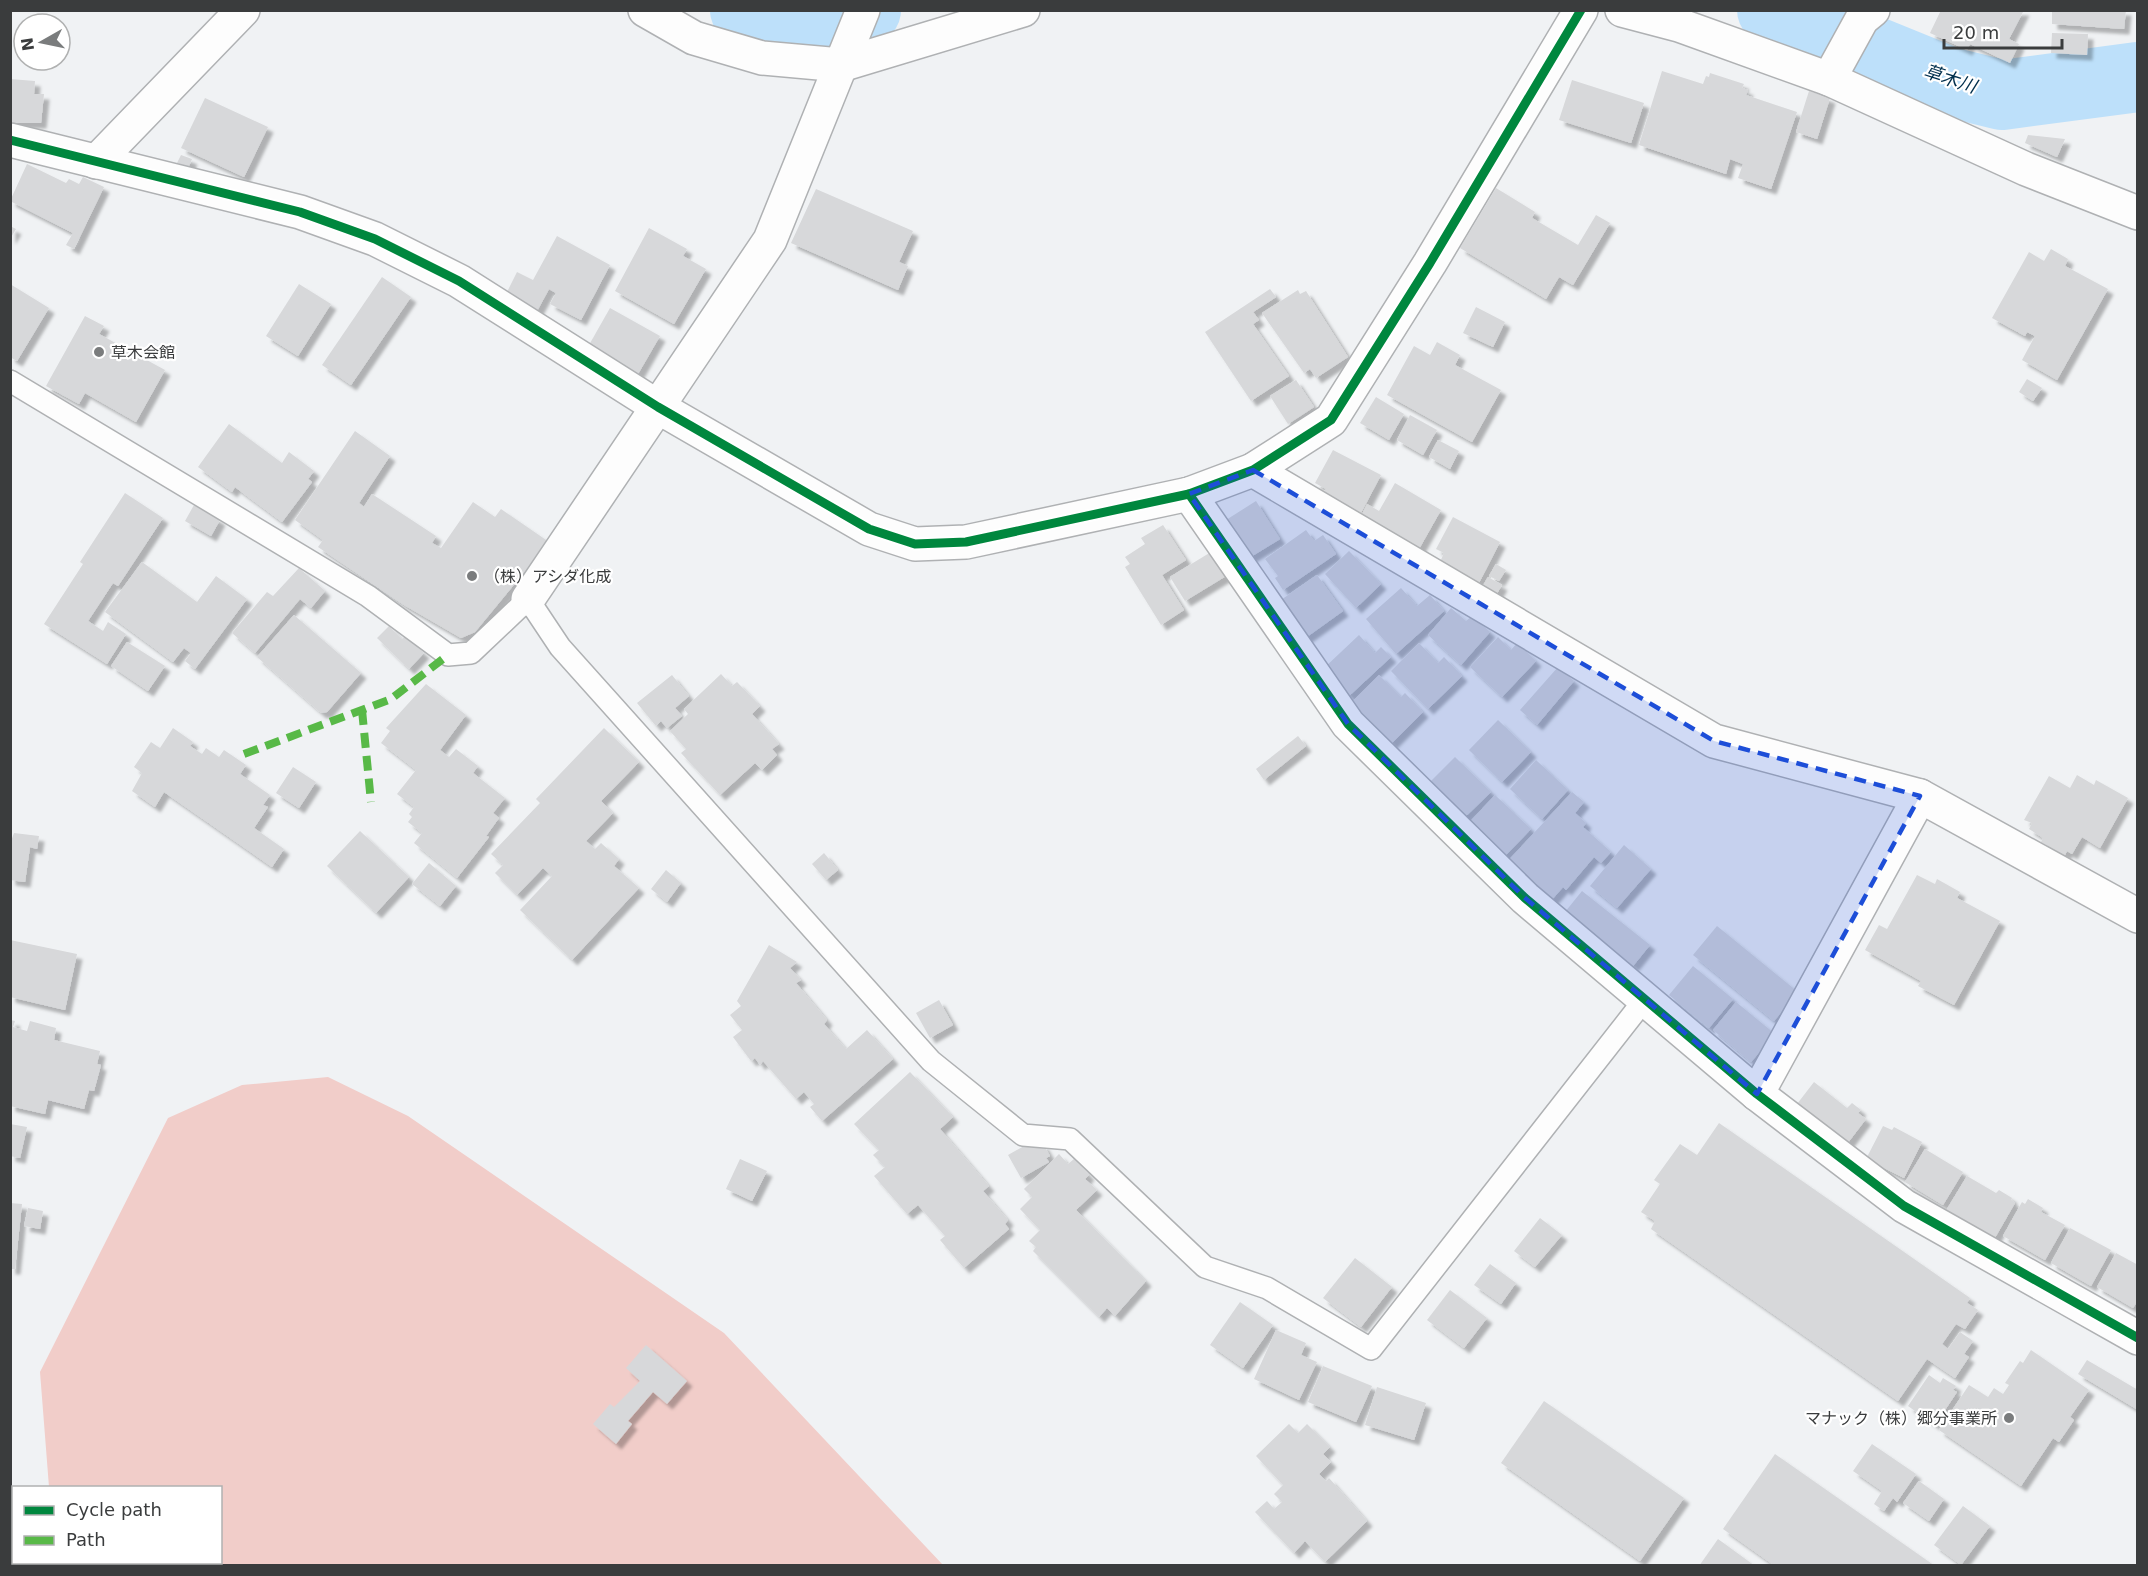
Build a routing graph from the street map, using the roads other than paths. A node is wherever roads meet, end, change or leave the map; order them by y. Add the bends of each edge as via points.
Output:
1 (243, 10) edge
2 (645, 10) edge
3 (863, 10) edge
4 (1023, 10) edge
5 (1581, 10) edge
6 (1622, 10) edge
7 (1867, 15) edge
8 (844, 58) junction
9 (1833, 72) junction
10 (14, 147) edge
11 (96, 162) junction
12 (2138, 213) edge
13 (10, 381) edge
14 (658, 407) junction
15 (1253, 470) junction
16 (1189, 494) junction
17 (528, 599) junction
18 (1920, 796) junction
19 (2138, 916) edge
20 (1645, 999) junction
21 (1757, 1095) junction
22 (2138, 1338) edge

1 - 11 street
2 - 8 street via 694,38 762,58
3 - 8 street
4 - 8 street
5 - 15 street via 1331,420
6 - 9 street
7 - 9 street
8 - 14 street via 770,240
9 - 12 street via 2026,169
10 - 11 street
11 - 14 street via 300,212 375,239 459,281
13 - 17 lane via 368,596 448,655 471,653
14 - 16 street via 869,529 915,544 966,542
14 - 17 street
15 - 16 street
15 - 18 street via 1714,741
16 - 20 street via 1348,724 1525,898
17 - 20 lane via 560,647 931,1061 1023,1135 1070,1139 1205,1267 1267,1288 1371,1349
18 - 19 street
18 - 21 street
20 - 21 street
21 - 22 street via 1904,1206

